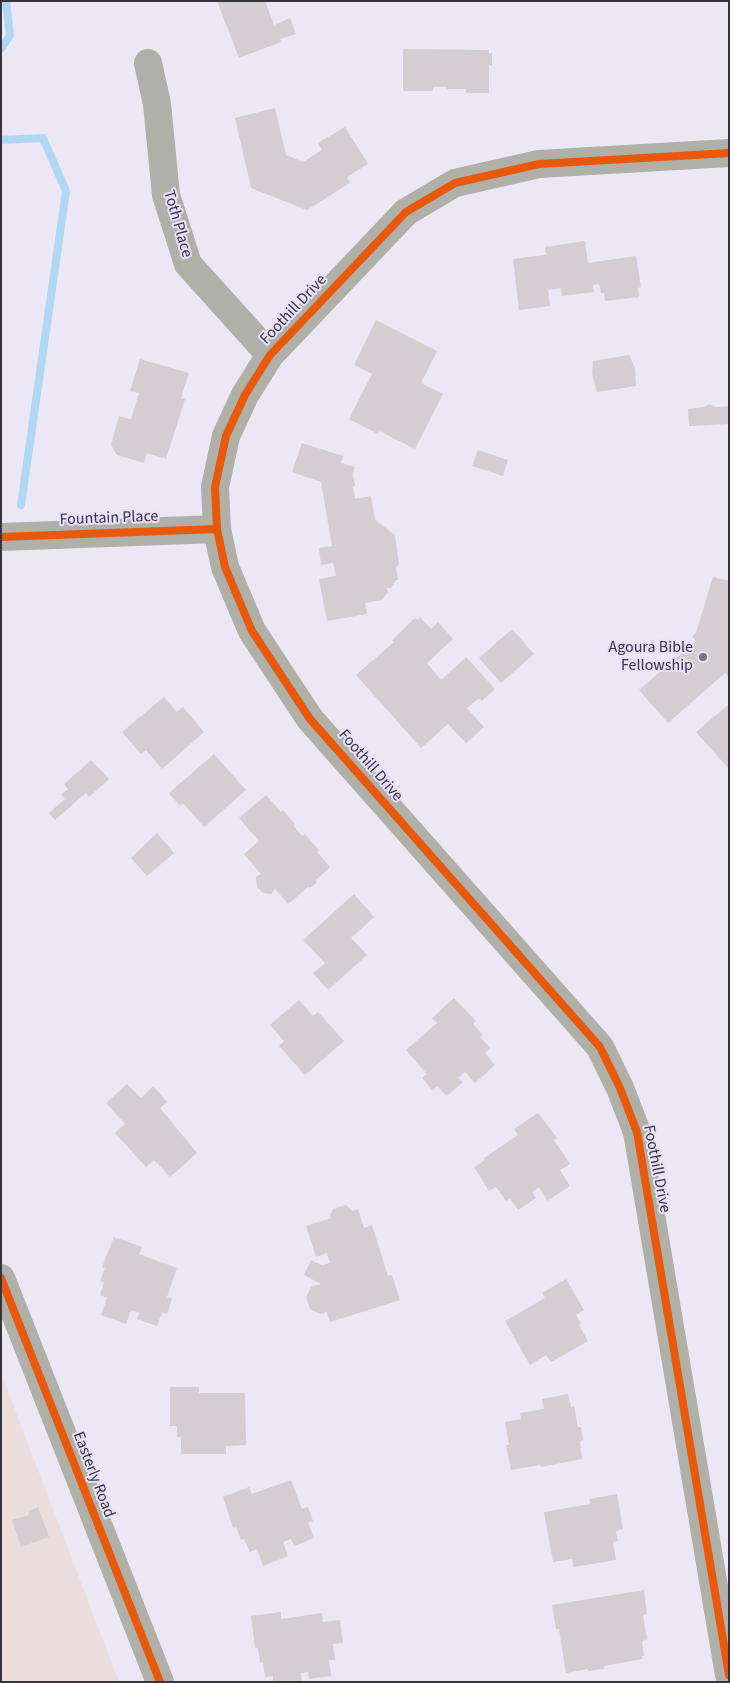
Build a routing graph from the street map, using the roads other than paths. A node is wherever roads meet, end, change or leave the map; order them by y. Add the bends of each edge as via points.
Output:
1 (148, 64) dead end
2 (729, 153) edge
3 (270, 355) junction
4 (217, 530) junction
5 (1, 537) edge
6 (1, 1278) edge
7 (729, 1675) edge
8 (160, 1682) edge

1 - 3 street, Toth Place via 157,104 166,195 188,264
2 - 3 street, Foothill Drive via 539,164 455,183 406,212
3 - 4 street, Foothill Drive via 245,395 226,436 215,487
4 - 5 street, Fountain Place
4 - 7 street, Foothill Drive via 225,567 252,631 310,719 600,1047 620,1088 636,1132
6 - 8 street, Easterly Road

